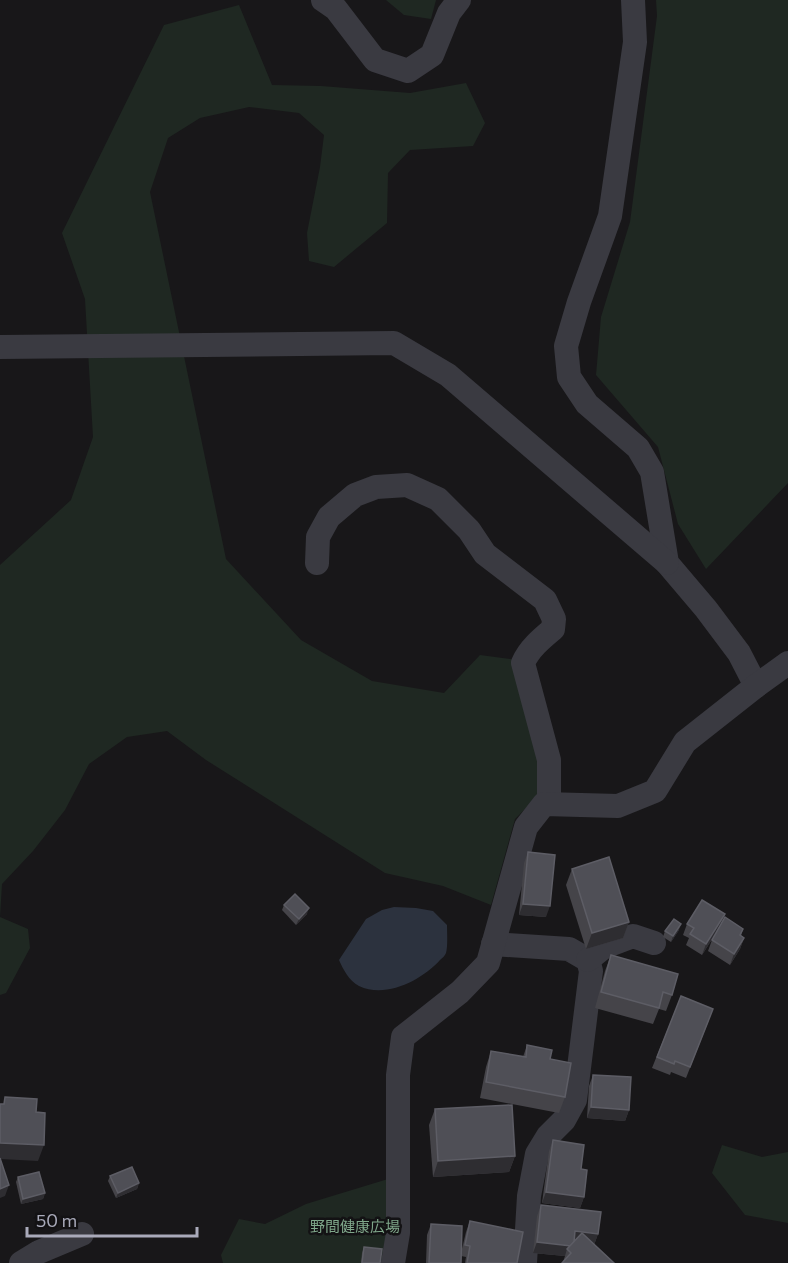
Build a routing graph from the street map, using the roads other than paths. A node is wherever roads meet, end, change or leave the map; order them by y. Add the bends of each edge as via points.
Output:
1 (323, 0) edge
2 (459, 0) edge
3 (633, 0) edge
4 (0, 347) edge
5 (317, 563) dead end
6 (667, 563) junction
7 (788, 663) edge
8 (756, 686) junction
9 (549, 804) junction
10 (654, 943) dead end
11 (493, 944) junction
12 (588, 960) junction
13 (82, 1234) dead end
14 (21, 1263) edge
15 (393, 1263) edge
16 (525, 1263) edge

1 - 2 street via 336,9 375,60 408,71 432,55 449,13
3 - 6 street via 635,42 610,216 566,346 569,377 587,404 638,448 652,472
4 - 6 street via 394,344 448,375
5 - 9 street via 318,537 329,517 355,495 376,487 407,485 438,499 469,530 485,554 545,600 554,619 553,629 526,655 523,663 549,760
6 - 8 street via 739,653
7 - 8 street
8 - 9 street via 685,742 655,791 618,806
9 - 11 street via 544,804 526,827
10 - 12 street via 633,936 604,947
11 - 12 street via 568,949
11 - 15 street via 488,963 460,992 403,1037 398,1075 398,1233
12 - 16 street via 591,971 575,1100 537,1154 529,1196
13 - 14 street

